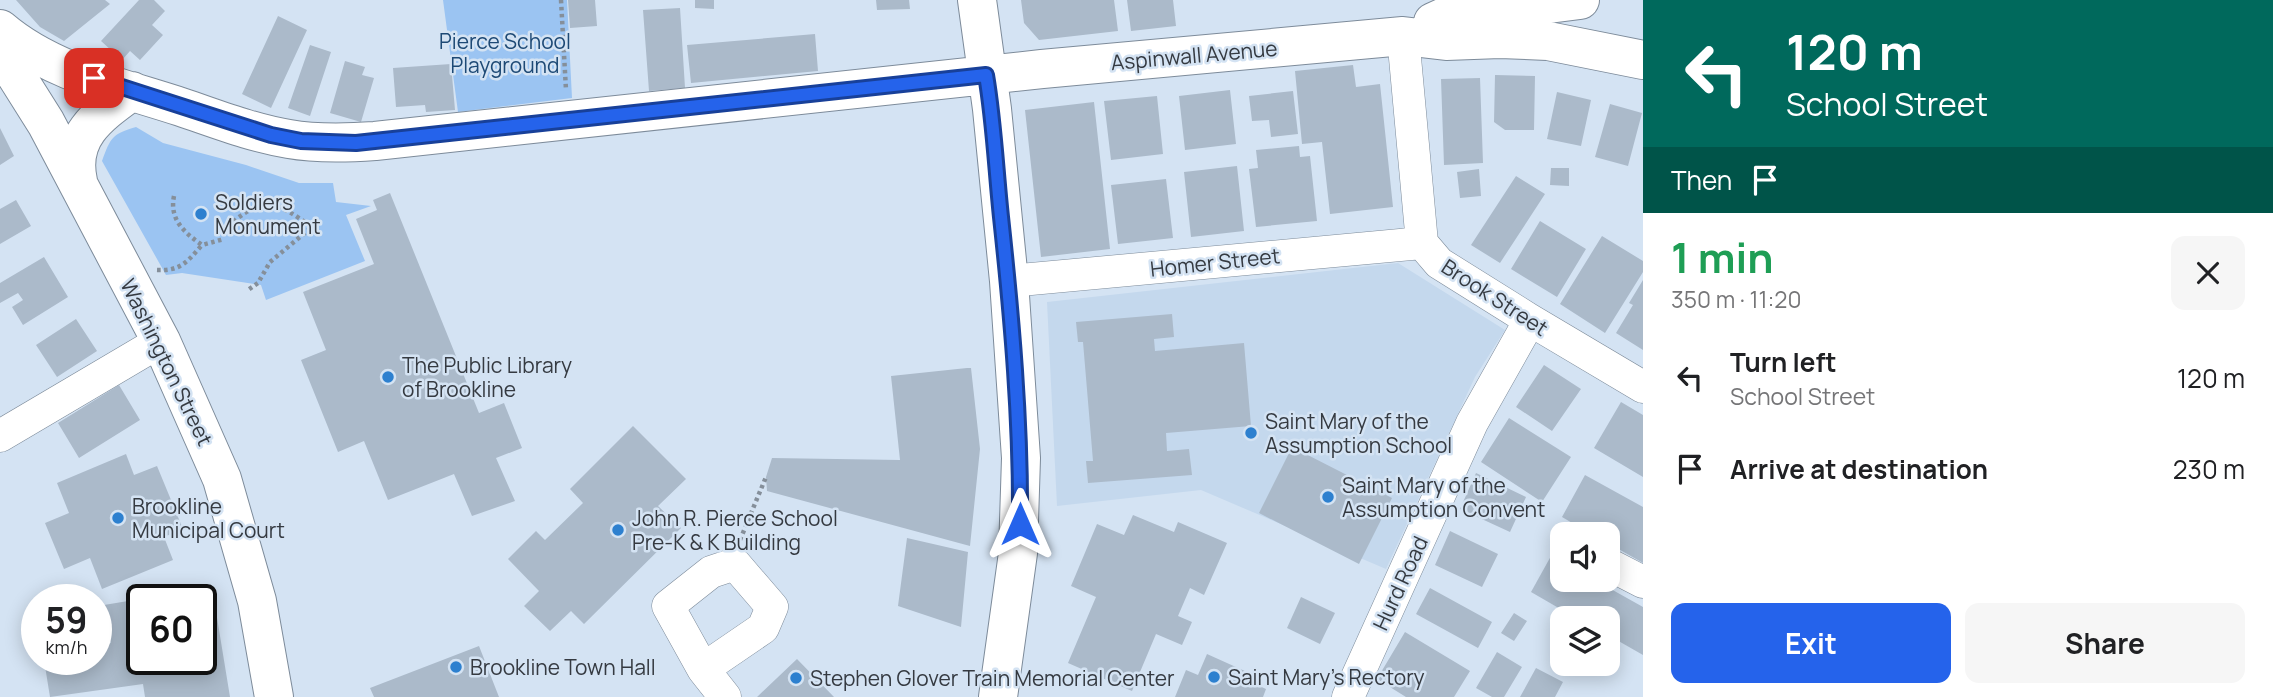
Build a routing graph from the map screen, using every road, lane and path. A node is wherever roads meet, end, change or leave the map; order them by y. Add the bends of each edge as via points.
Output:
1 (561, 0) edge
2 (978, 0) edge
3 (1580, 0) edge
4 (0, 29) edge
5 (1403, 36) junction
6 (0, 50) edge
7 (1643, 60) edge
8 (986, 75) junction
9 (566, 91) dead end
10 (132, 92) junction
11 (78, 181) junction
12 (174, 196) dead end
13 (228, 226) dead end
14 (224, 239) dead end
15 (1422, 243) junction
16 (202, 245) junction
17 (157, 270) dead end
18 (1009, 281) junction
19 (248, 290) dead end
20 (1530, 320) junction
21 (161, 341) junction
22 (1643, 387) edge
23 (0, 436) edge
24 (765, 477) dead end
25 (740, 540) dead end
26 (1620, 570) edge
27 (1643, 582) edge
28 (703, 669) dead end
29 (274, 697) edge
30 (725, 697) edge
31 (998, 697) edge
32 (1348, 697) edge

1 - 9 path
2 - 8 main road
3 - 5 main road, Aspinwall Avenue via 1444,17
4 - 10 main road, Aspinwall Avenue via 57,64
5 - 7 main road, Aspinwall Avenue via 1446,41 1548,41
5 - 8 main road, Aspinwall Avenue
5 - 15 street, Brook Street
6 - 11 main road, Washington Street
8 - 10 main road, Aspinwall Avenue via 356,143 271,135
8 - 18 main road
10 - 11 main road via 85,132 75,167
11 - 21 main road, Washington Street
12 - 16 path via 177,222
13 - 19 path via 244,212 264,204 284,208 312,227 270,262 258,283
14 - 16 path
15 - 18 street, Homer Street
15 - 20 street, Brook Street via 1440,263
16 - 17 path via 174,271
18 - 31 main road via 1021,458 1020,524
20 - 22 street, Brook Street
20 - 32 street, Hurd Road via 1472,424
21 - 23 street
21 - 29 main road, Washington Street via 222,479 257,601
24 - 25 path
26 - 27 street
28 - 30 street

